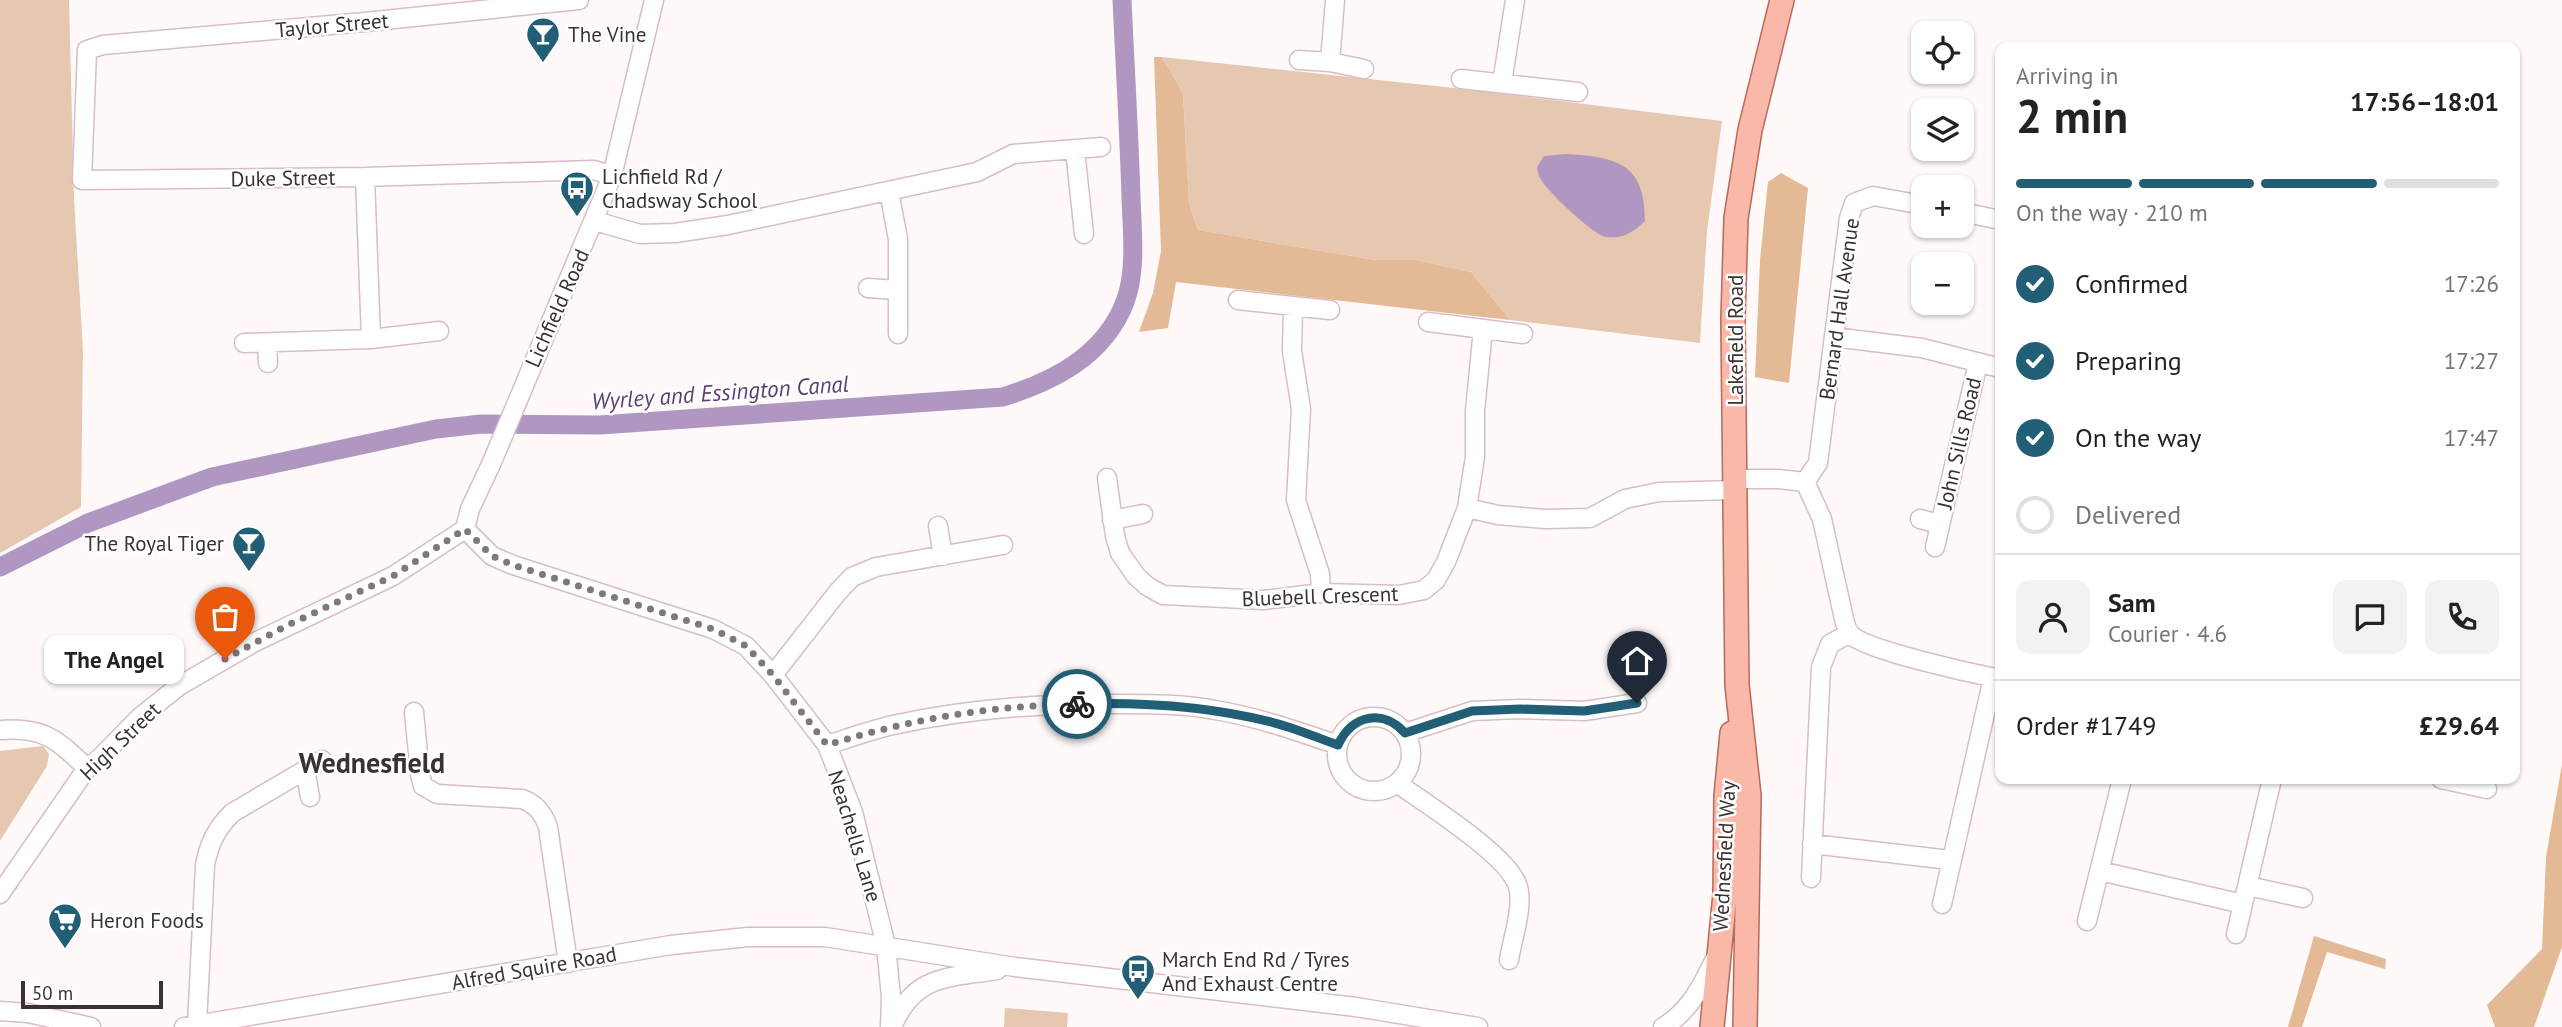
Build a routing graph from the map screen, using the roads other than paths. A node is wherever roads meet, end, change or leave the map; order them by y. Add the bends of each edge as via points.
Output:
1 (579, 0) edge
2 (654, 0) edge
3 (1335, 0) edge
4 (1515, 0) edge
5 (1782, 0) edge
6 (87, 50) joint
7 (1299, 60) dead end
8 (1330, 62) junction
9 (1364, 69) dead end
10 (1461, 79) dead end
11 (1502, 83) junction
12 (1577, 92) dead end
13 (1101, 147) dead end
14 (1075, 150) junction
15 (612, 176) junction
16 (365, 177) junction
17 (889, 191) junction
18 (1911, 203) edge
19 (1974, 215) edge
20 (1995, 219) edge
21 (595, 221) junction
22 (1084, 234) dead end
23 (868, 288) dead end
24 (897, 290) junction
25 (1238, 300) dead end
26 (1293, 307) junction
27 (1330, 310) dead end
28 (1428, 322) dead end
29 (1483, 329) junction
30 (439, 331) dead end
31 (898, 334) dead end
32 (1522, 334) dead end
33 (1834, 337) junction
34 (371, 339) junction
35 (267, 342) junction
36 (244, 343) dead end
37 (268, 363) dead end
38 (1978, 363) junction
39 (1995, 367) edge
40 (1107, 478) dead end
41 (1805, 482) junction
42 (1734, 484) junction
43 (1467, 508) junction
44 (1143, 514) dead end
45 (1920, 519) dead end
46 (1112, 520) junction
47 (1940, 524) junction
48 (938, 526) dead end
49 (465, 529) junction
50 (1003, 545) dead end
51 (1935, 547) dead end
52 (943, 556) junction
53 (1321, 593) junction
54 (1850, 634) junction
55 (773, 675) junction
56 (1995, 678) edge
57 (1737, 685) junction
58 (1995, 686) edge
59 (1637, 703) dead end
60 (414, 712) dead end
61 (0, 730) edge
62 (1405, 733) junction
63 (827, 745) junction
64 (1338, 745) junction
65 (322, 760) dead end
66 (87, 768) junction
67 (303, 772) junction
68 (1397, 783) junction
69 (2121, 784) edge
70 (2271, 784) edge
71 (2471, 784) edge
72 (2487, 789) dead end
73 (310, 797) dead end
74 (1812, 844) junction
75 (1950, 859) junction
76 (2100, 870) junction
77 (1811, 878) dead end
78 (2248, 886) junction
79 (0, 894) edge
80 (2302, 898) dead end
81 (1942, 904) dead end
82 (2243, 904) junction
83 (2087, 921) dead end
84 (2236, 934) dead end
85 (886, 946) junction
86 (1718, 952) junction
87 (1508, 960) dead end
88 (568, 963) junction
89 (1015, 968) junction
90 (0, 1011) edge
91 (190, 1026) edge
92 (92, 1027) edge
93 (891, 1027) edge
94 (1478, 1027) edge
95 (1663, 1027) edge
96 (1712, 1027) edge
97 (1745, 1027) edge

1 - 6 street, Taylor Street
2 - 15 street, Lichfield Road
3 - 8 street
4 - 11 street
5 - 42 main road, Lakefield Road via 1750,130 1736,218
6 - 16 street, Duke Street via 82,180
7 - 8 street
8 - 9 street
10 - 11 street
11 - 12 street
13 - 14 street
14 - 17 street via 1013,154 977,172
14 - 22 street
15 - 16 street, Duke Street via 594,170
15 - 21 street, Lichfield Road
16 - 34 street
17 - 21 street via 675,233 640,234
17 - 24 street via 898,239
18 - 33 street, Bernard Hall Avenue via 1874,196 1854,203
19 - 20 street
21 - 49 street, Lichfield Road
23 - 24 street
24 - 31 street
25 - 26 street
26 - 27 street
26 - 53 street via 1292,351 1301,409 1296,500 1321,574
28 - 29 street
29 - 32 street
29 - 43 street, Bluebell Crescent
30 - 34 street
33 - 38 street, John Sills Road via 1922,348
33 - 41 street, Bernard Hall Avenue via 1818,463
34 - 35 street
35 - 36 street
35 - 37 street
38 - 39 street, John Sills Road
38 - 47 street, John Sills Road
40 - 46 street, Bluebell Crescent
41 - 42 street via 1778,479
41 - 54 street via 1822,519
42 - 43 street via 1625,499 1590,518 1533,518
42 - 57 main road, Lakefield Road
43 - 53 street, Bluebell Crescent via 1446,562 1424,590 1399,595
44 - 46 street
45 - 47 street, John Sills Road
46 - 53 street, Bluebell Crescent via 1125,562 1147,586 1163,595 1264,600
47 - 51 street, John Sills Road
48 - 52 street
49 - 55 street, Neachells Lane via 492,556 513,565 713,629 746,646
49 - 66 street, High Street via 393,576 275,632 178,686
50 - 52 street
52 - 55 street via 876,567 852,577
54 - 56 street via 1899,654
54 - 74 street via 1830,645 1821,667
55 - 63 street, Neachells Lane
57 - 86 main road, Wednesfield Way
57 - 97 main road via 1749,796
58 - 75 street
59 - 62 street via 1584,711 1472,711
60 - 88 street via 423,786 437,794 522,799 545,819
61 - 66 street via 42,733 62,744
62 - 64 street via 1388,719 1367,717 1348,728
62 - 68 street via 1412,754
63 - 64 street via 892,725 970,712 1098,703 1214,710 1274,723
63 - 85 street, Neachells Lane via 853,812
64 - 68 street via 1338,760 1350,782 1373,791
65 - 67 street
66 - 79 street, High Street
67 - 73 street
67 - 91 street via 232,813 211,842
68 - 87 street via 1497,857 1518,885 1519,906
69 - 76 street
70 - 78 street
71 - 72 street
74 - 75 street
74 - 77 street
75 - 81 street
76 - 82 street
76 - 83 street
78 - 80 street
78 - 82 street
82 - 84 street
85 - 88 street, Alfred Squire Road via 825,937 748,937
85 - 89 street, Alfred Squire Road
85 - 93 street, Neachells Lane
86 - 95 street via 1681,1016
86 - 96 main road, Wednesfield Way
88 - 91 street, Alfred Squire Road
89 - 93 street via 931,981 909,996
89 - 94 street via 1356,1007
90 - 92 street

